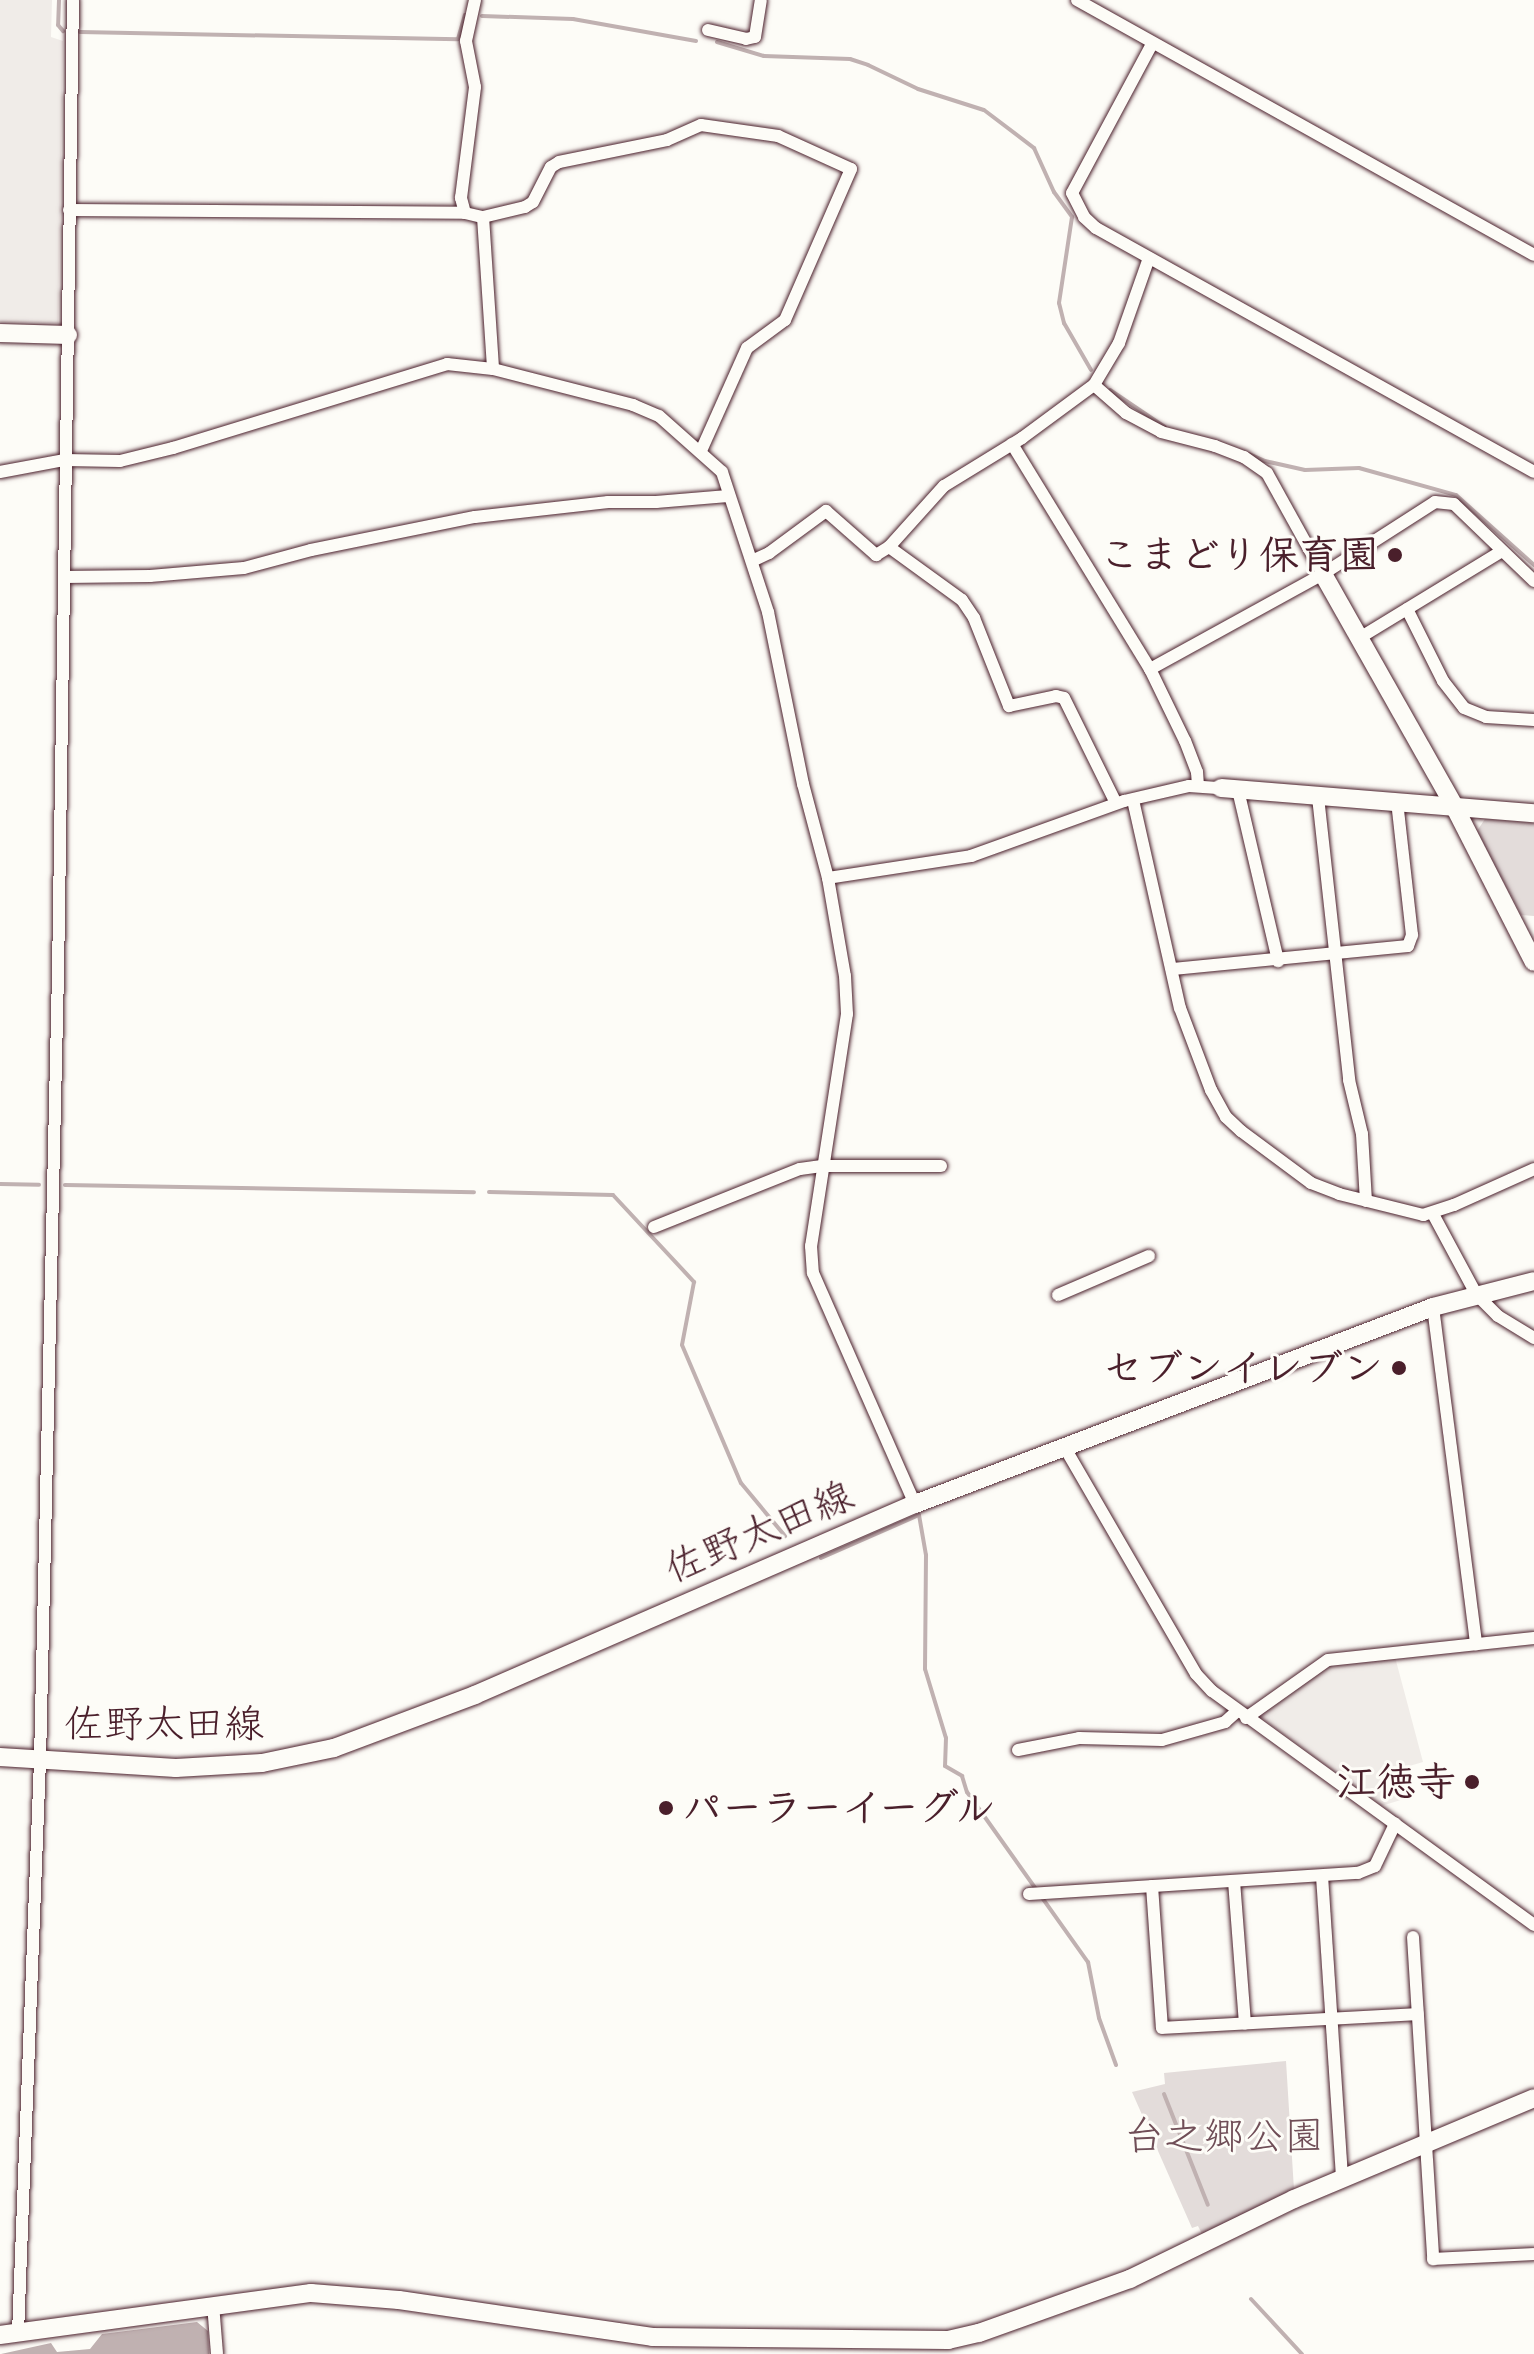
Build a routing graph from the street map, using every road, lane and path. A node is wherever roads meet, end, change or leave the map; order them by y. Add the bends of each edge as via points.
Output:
1 (73, 0) edge
2 (475, 0) edge
3 (761, 0) edge
4 (1077, 0) edge
5 (708, 30) dead end
6 (1152, 44) junction
7 (69, 210) junction
8 (465, 213) junction
9 (483, 217) junction
10 (1534, 255) edge
11 (1149, 258) junction
12 (0, 333) edge
13 (68, 335) junction
14 (493, 369) junction
15 (1094, 385) junction
16 (1012, 444) junction
17 (701, 451) junction
18 (65, 460) junction
19 (0, 472) edge
20 (1534, 472) edge
21 (728, 496) junction
22 (889, 547) junction
23 (1502, 551) junction
24 (754, 560) junction
25 (1323, 574) junction
26 (64, 577) junction
27 (1533, 578) edge
28 (1407, 609) junction
29 (1361, 637) junction
30 (1150, 669) junction
31 (1534, 720) edge
32 (1198, 786) junction
33 (1230, 789) junction
34 (1318, 797) junction
35 (1133, 800) junction
36 (1397, 802) junction
37 (1116, 803) junction
38 (1454, 806) junction
39 (1534, 813) edge
40 (828, 878) junction
41 (1336, 955) junction
42 (1278, 961) junction
43 (1534, 962) edge
44 (1173, 969) junction
45 (822, 1166) junction
46 (941, 1166) dead end
47 (1534, 1169) edge
48 (1366, 1201) junction
49 (1433, 1214) junction
50 (654, 1227) dead end
51 (1149, 1256) dead end
52 (1534, 1281) edge
53 (1476, 1294) junction
54 (1058, 1295) dead end
55 (1433, 1307) junction
56 (1534, 1338) edge
57 (1065, 1448) junction
58 (915, 1504) junction
59 (1534, 1638) edge
60 (1476, 1644) junction
61 (1241, 1715) junction
62 (1018, 1750) dead end
63 (0, 1757) edge
64 (40, 1760) junction
65 (1395, 1824) junction
66 (1322, 1876) junction
67 (1234, 1881) junction
68 (1152, 1886) junction
69 (1029, 1894) dead end
70 (1533, 1923) edge
71 (1413, 1937) dead end
72 (1418, 2014) junction
73 (1330, 2019) junction
74 (1245, 2024) junction
75 (1534, 2098) edge
76 (1425, 2144) junction
77 (1342, 2179) junction
78 (1534, 2254) edge
79 (213, 2304) junction
80 (9, 2334) edge
81 (756, 2347) edge
82 (217, 2354) edge

1 - 7 street
2 - 8 street via 466,41 475,87 461,198
3 - 5 street via 755,37
4 - 6 street
6 - 10 street
6 - 11 street via 1072,193 1096,228
7 - 8 street
7 - 13 street
8 - 9 street
9 - 14 street
9 - 17 street via 533,202 559,162 667,140 701,125 778,136 851,169 785,320 747,348
11 - 15 street via 1119,343
11 - 20 street
12 - 13 street
13 - 18 street
14 - 17 street via 633,405 659,416
14 - 18 street via 447,364 173,448 120,461
15 - 16 street
15 - 25 street via 1126,413 1161,432 1244,457 1267,473
16 - 22 street via 944,486
16 - 30 street
17 - 21 street via 722,472
18 - 19 street
18 - 26 street
21 - 24 street
21 - 26 street via 475,517 244,568
22 - 24 street via 876,555 826,511
22 - 37 street via 962,600 1009,706 1064,698
23 - 25 street via 1454,504 1443,500
23 - 27 street
23 - 28 street
24 - 40 street
25 - 29 street
25 - 30 street
26 - 64 street
28 - 29 street
28 - 31 street via 1443,681 1464,708 1486,717
29 - 38 street
30 - 32 street via 1185,741
32 - 33 street
32 - 35 street
33 - 34 street
33 - 42 street
34 - 36 street
34 - 41 street
35 - 37 street
35 - 44 street
36 - 38 street
36 - 41 street via 1412,941 1402,948
37 - 40 street via 971,856
38 - 39 street
38 - 43 street
40 - 45 street via 847,1014
41 - 42 street
41 - 48 street via 1349,1080 1362,1134
42 - 44 street
44 - 48 street via 1180,1008 1226,1117 1311,1183
45 - 46 street
45 - 50 street via 800,1169
45 - 58 street via 811,1246 813,1273
47 - 49 street
48 - 49 street
49 - 53 street
51 - 54 street
52 - 53 street, 佐野太田線
53 - 55 street, 佐野太田線
53 - 56 street via 1498,1316
55 - 57 street, 佐野太田線
55 - 60 street
57 - 58 street, 佐野太田線
57 - 61 street via 1196,1674
58 - 64 street, 佐野太田線 via 475,1695 334,1748 262,1763 202,1767
59 - 60 street
60 - 61 street via 1328,1660
61 - 62 street via 1162,1740 1079,1738
61 - 65 street
63 - 64 street, 佐野太田線
64 - 80 street
65 - 66 street via 1375,1866
65 - 70 street
66 - 67 street
66 - 73 street
67 - 68 street
67 - 74 street
68 - 69 street
68 - 74 street via 1162,2028
71 - 72 street
72 - 73 street
72 - 76 street
73 - 74 street
73 - 77 street
75 - 76 street
76 - 77 street
76 - 78 street via 1433,2259
77 - 81 street via 1130,2279 979,2333 948,2340
79 - 80 street
79 - 81 street via 311,2293 399,2300 606,2333
79 - 82 street

